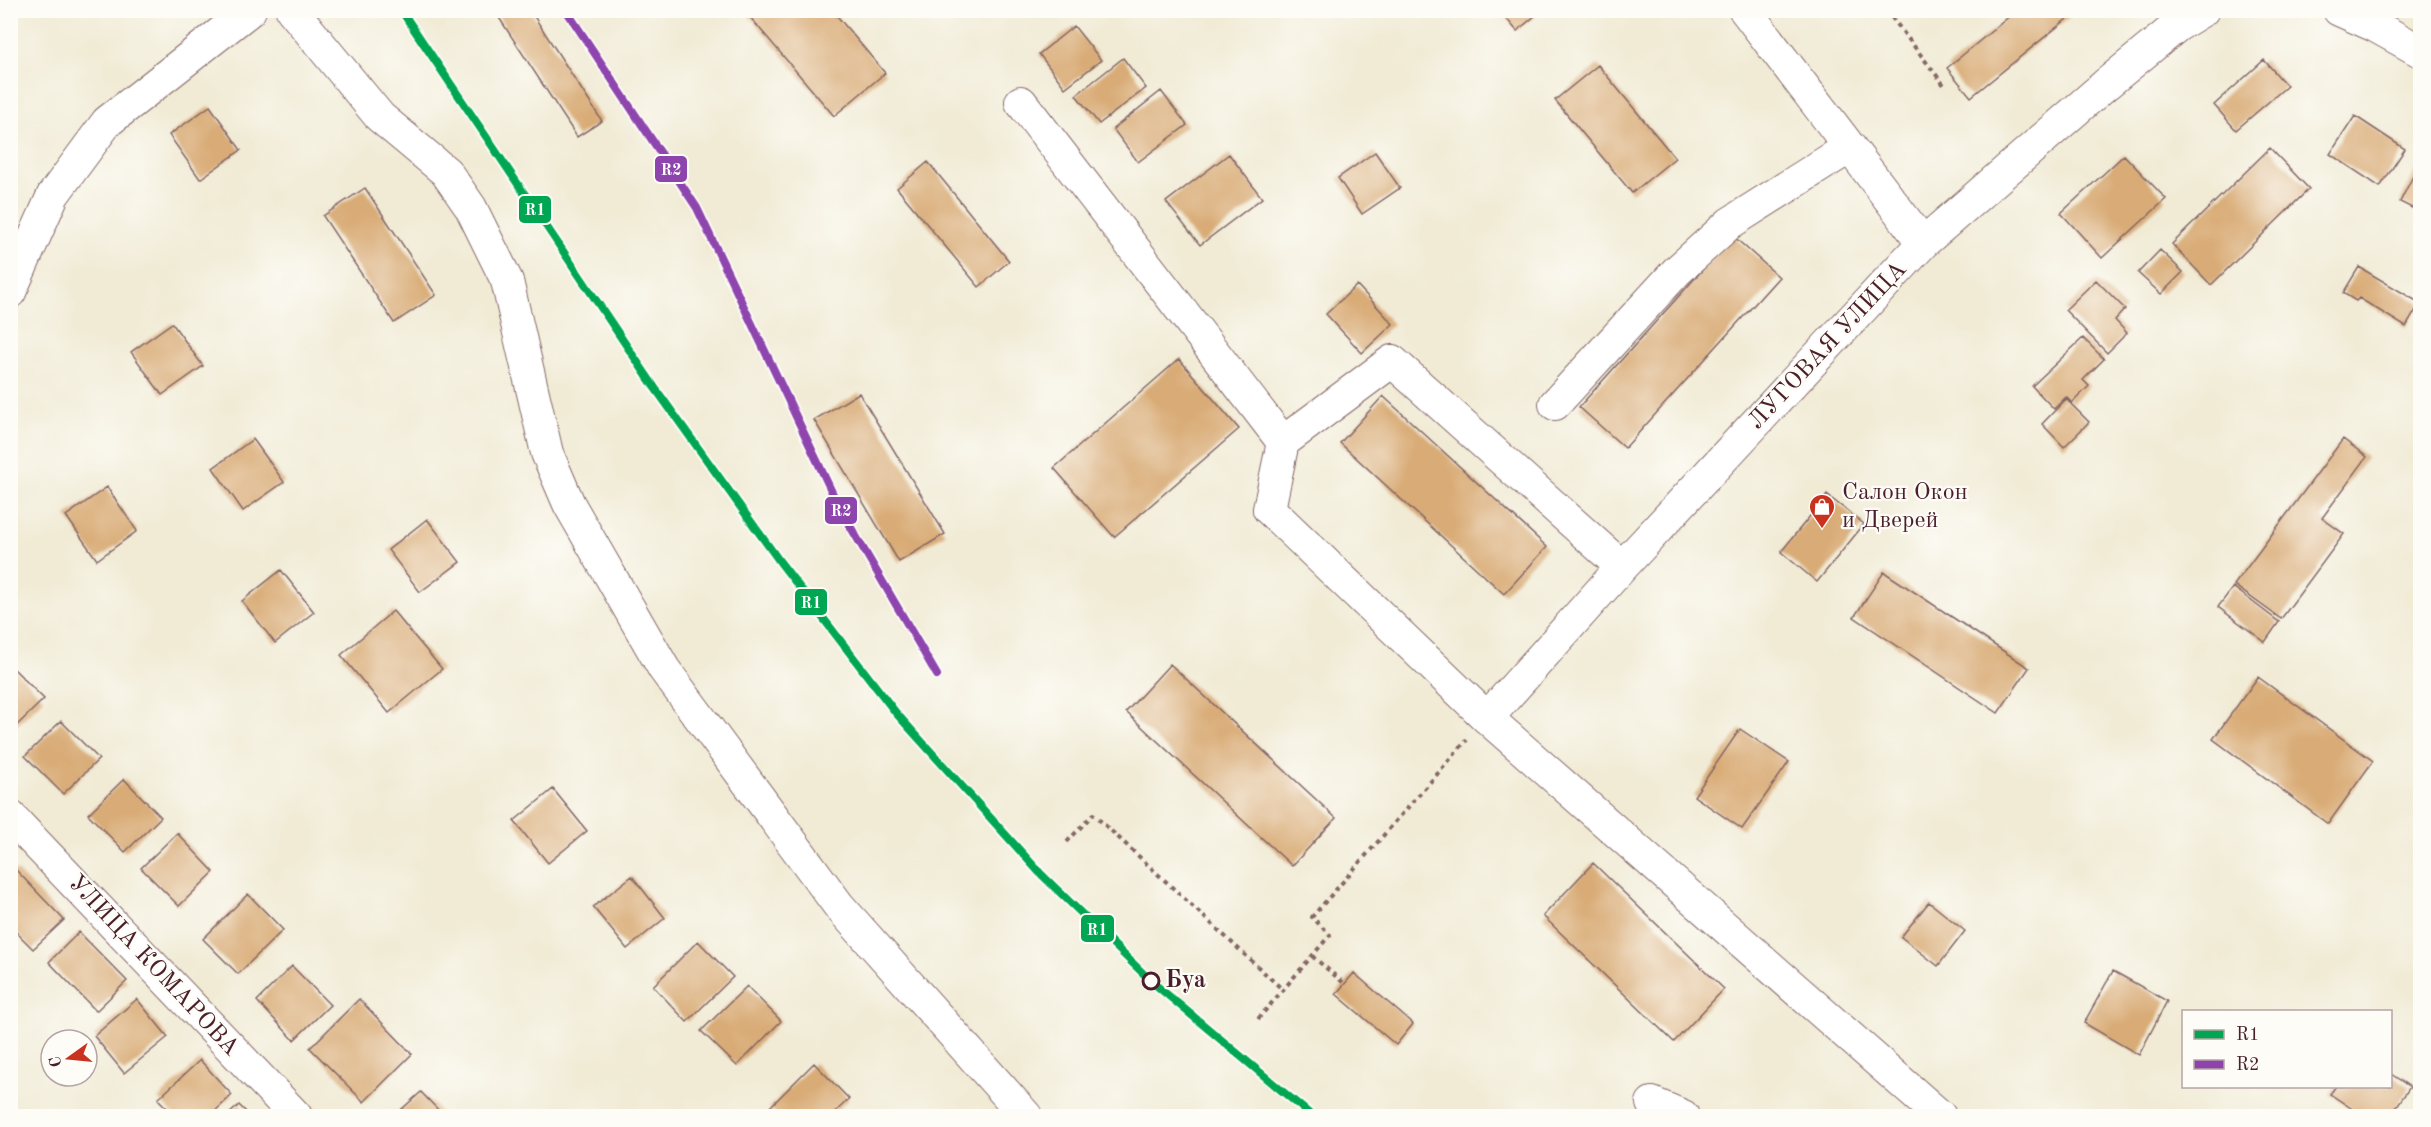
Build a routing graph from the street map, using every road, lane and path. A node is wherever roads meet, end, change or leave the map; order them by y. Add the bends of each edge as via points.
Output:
1 (250, 10) edge
2 (292, 10) edge
3 (1745, 10) edge
4 (1886, 10) edge
5 (2203, 10) edge
6 (2339, 10) edge
7 (2421, 51) edge
8 (1944, 85) dead end
9 (1021, 102) dead end
10 (1850, 147) junction
11 (1923, 243) junction
12 (10, 292) edge
13 (1555, 404) dead end
14 (1283, 442) junction
15 (1622, 567) junction
16 (1487, 718) junction
17 (10, 816) edge
18 (1067, 842) dead end
19 (1312, 956) junction
20 (1345, 984) dead end
21 (1283, 990) junction
22 (1258, 1019) dead end
23 (1652, 1103) dead end
24 (296, 1116) edge
25 (1026, 1116) edge
26 (1683, 1116) edge
27 (1940, 1116) edge

1 - 12 street via 107,122 53,195
2 - 25 street via 380,117 446,172 471,208 507,281 547,453 569,504 664,669 839,906
3 - 10 street
4 - 8 path
5 - 11 street, ЛУГОВАЯ УЛИЦА via 2177,26 2105,85
6 - 7 street
9 - 14 street
10 - 11 street
10 - 13 street via 1730,223 1677,272
11 - 15 street, ЛУГОВАЯ УЛИЦА
14 - 15 street via 1392,361
14 - 16 street via 1269,509
15 - 16 street, ЛУГОВАЯ УЛИЦА
16 - 19 path via 1312,917 1330,935
16 - 27 street
17 - 24 street, УЛИЦА КОМАРОВА
18 - 21 path via 1093,814
19 - 20 path
19 - 21 path
21 - 22 path
23 - 26 street

